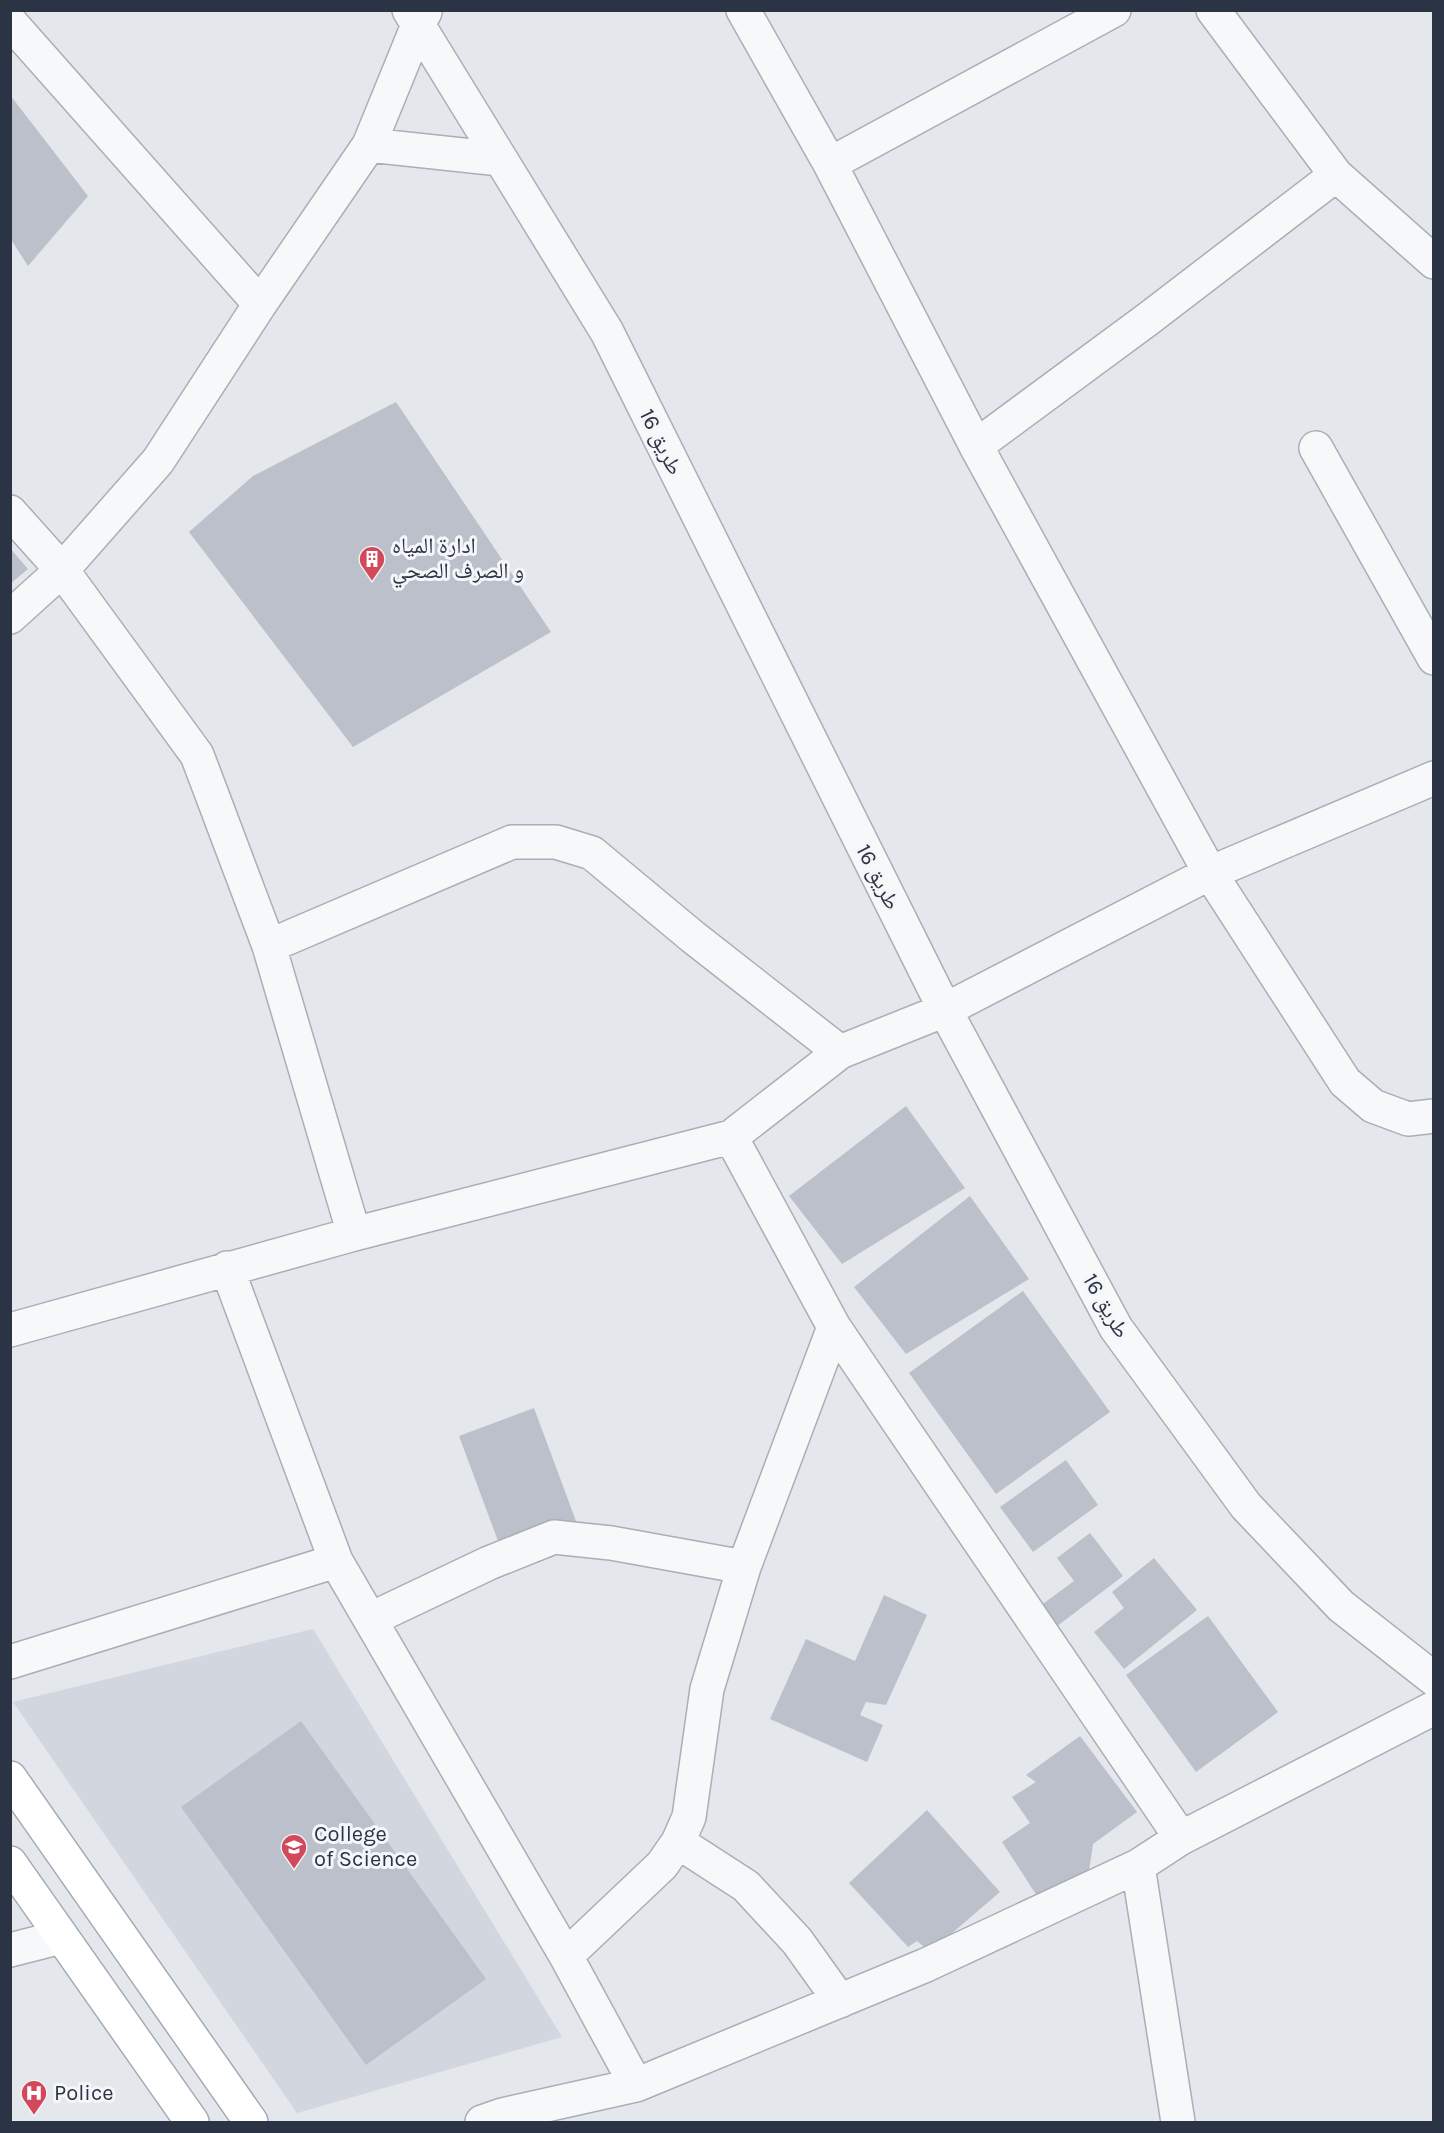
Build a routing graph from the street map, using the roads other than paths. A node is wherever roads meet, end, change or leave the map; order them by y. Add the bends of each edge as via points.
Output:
1 (743, 10) edge
2 (1114, 10) edge
3 (1213, 10) edge
4 (418, 15) edge
5 (10, 22) edge
6 (369, 145) junction
7 (500, 159) junction
8 (830, 164) junction
9 (1336, 175) junction
10 (1434, 262) edge
11 (260, 304) junction
12 (976, 446) junction
13 (1316, 448) dead end
14 (10, 512) edge
15 (62, 570) junction
16 (10, 617) edge
17 (1434, 658) edge
18 (1434, 778) edge
19 (1210, 873) junction
20 (269, 946) junction
21 (945, 1010) junction
22 (840, 1052) junction
23 (1434, 1116) edge
24 (731, 1137) junction
25 (354, 1234) junction
26 (227, 1268) junction
27 (834, 1327) junction
28 (10, 1330) edge
29 (336, 1561) junction
30 (744, 1567) junction
31 (371, 1618) junction
32 (10, 1662) edge
33 (1434, 1678) edge
34 (1434, 1708) edge
35 (10, 1778) edge
36 (1181, 1838) junction
37 (678, 1842) junction
38 (10, 1863) edge
39 (1138, 1866) junction
40 (61, 1937) junction
41 (10, 1950) edge
42 (566, 1956) junction
43 (840, 2001) junction
44 (636, 2085) junction
45 (192, 2122) edge
46 (251, 2122) edge
47 (482, 2122) edge
48 (1178, 2122) edge

1 - 8 street
2 - 8 street
3 - 9 street
4 - 6 street
4 - 7 street, طريق 16
5 - 11 street
6 - 7 street
6 - 11 street
7 - 21 street, طريق 16 via 607,332
8 - 12 street
9 - 10 street
9 - 12 street
11 - 15 street via 158,461
12 - 19 street
13 - 17 street
14 - 15 street
15 - 16 street
15 - 20 street via 197,755
18 - 19 street
19 - 21 street
19 - 23 street via 1345,1082 1373,1106 1408,1119
20 - 22 street via 512,842 556,842 592,853
20 - 25 street
21 - 22 street
21 - 33 street, طريق 16 via 1116,1328 1136,1356 1246,1506 1341,1605
22 - 24 street
24 - 25 street
24 - 27 street
25 - 26 street
26 - 28 street
26 - 29 street
27 - 30 street
27 - 36 street
29 - 31 street
29 - 32 street
30 - 31 street via 554,1537
30 - 37 street via 707,1689 689,1817
31 - 42 street
34 - 36 street
35 - 46 main road
36 - 39 street
37 - 42 street via 662,1865
37 - 43 street via 746,1886 797,1941
38 - 40 main road
39 - 43 street
39 - 48 street
40 - 41 street
40 - 45 main road
42 - 44 street
43 - 44 street
44 - 47 street

